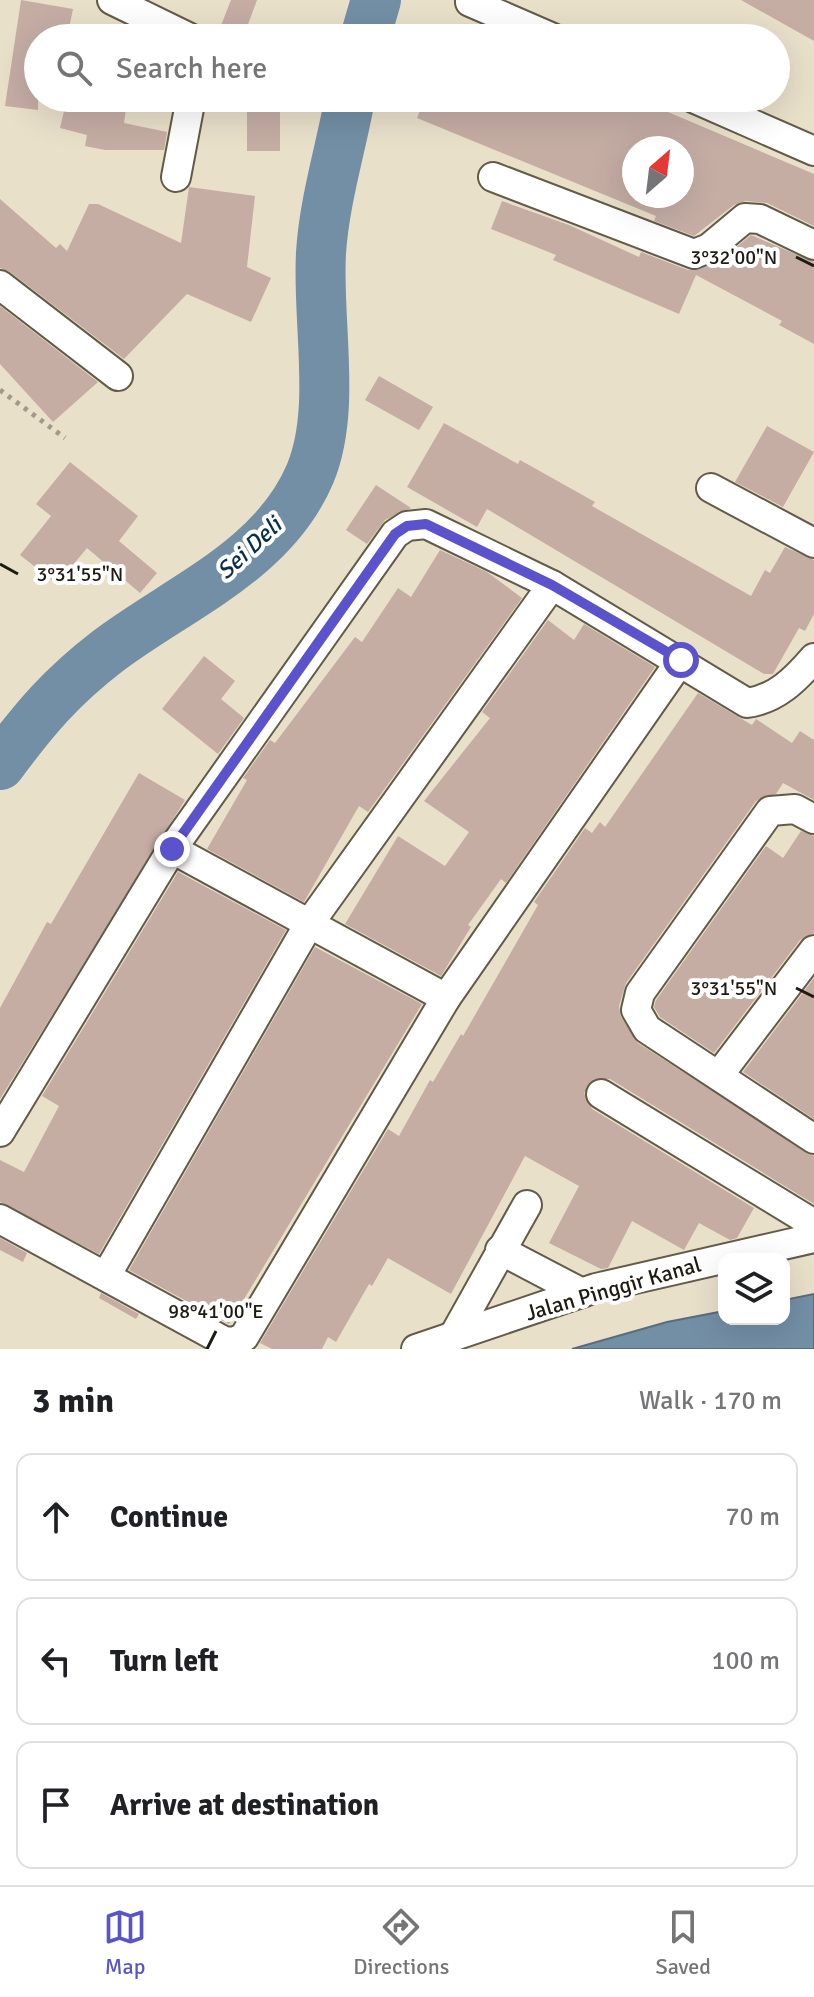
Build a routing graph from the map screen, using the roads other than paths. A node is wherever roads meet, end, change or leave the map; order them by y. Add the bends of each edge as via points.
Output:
1 (112, 0) edge
2 (470, 2) dead end
3 (161, 24) edge
4 (521, 24) edge
5 (188, 112) edge
6 (725, 112) edge
7 (814, 151) edge
8 (176, 177) dead end
9 (493, 177) dead end
10 (814, 245) edge
11 (0, 285) edge
12 (118, 376) dead end
13 (711, 488) dead end
14 (814, 543) edge
15 (552, 585) junction
16 (814, 658) edge
17 (681, 660) junction
18 (814, 819) edge
19 (172, 849) junction
20 (309, 924) junction
21 (814, 950) edge
22 (446, 998) junction
23 (719, 1075) junction
24 (601, 1094) dead end
25 (0, 1132) edge
26 (814, 1139) edge
27 (527, 1205) dead end
28 (0, 1219) edge
29 (814, 1224) edge
30 (814, 1238) edge
31 (500, 1250) junction
32 (106, 1276) junction
33 (582, 1293) junction
34 (453, 1337) junction
35 (416, 1349) edge

1 - 3 street
2 - 4 street
5 - 8 street
6 - 7 street
9 - 10 street via 694,254 745,218 760,219
11 - 12 street
13 - 14 street
15 - 17 street
15 - 19 street via 426,524 395,534
15 - 20 street
16 - 17 street via 794,682 747,703
17 - 22 street
18 - 23 street via 795,809 770,811 640,993 636,1010 647,1029
19 - 20 street
19 - 25 street
20 - 22 street
20 - 32 street
21 - 23 street
22 - 32 street via 244,1337 224,1341
23 - 26 street
24 - 29 street
27 - 31 street
28 - 32 street
30 - 33 street, Jalan Pinggir Kanal
31 - 33 street
31 - 34 street
33 - 34 street, Jalan Pinggir Kanal
34 - 35 street, Jalan Pinggir Kanal

